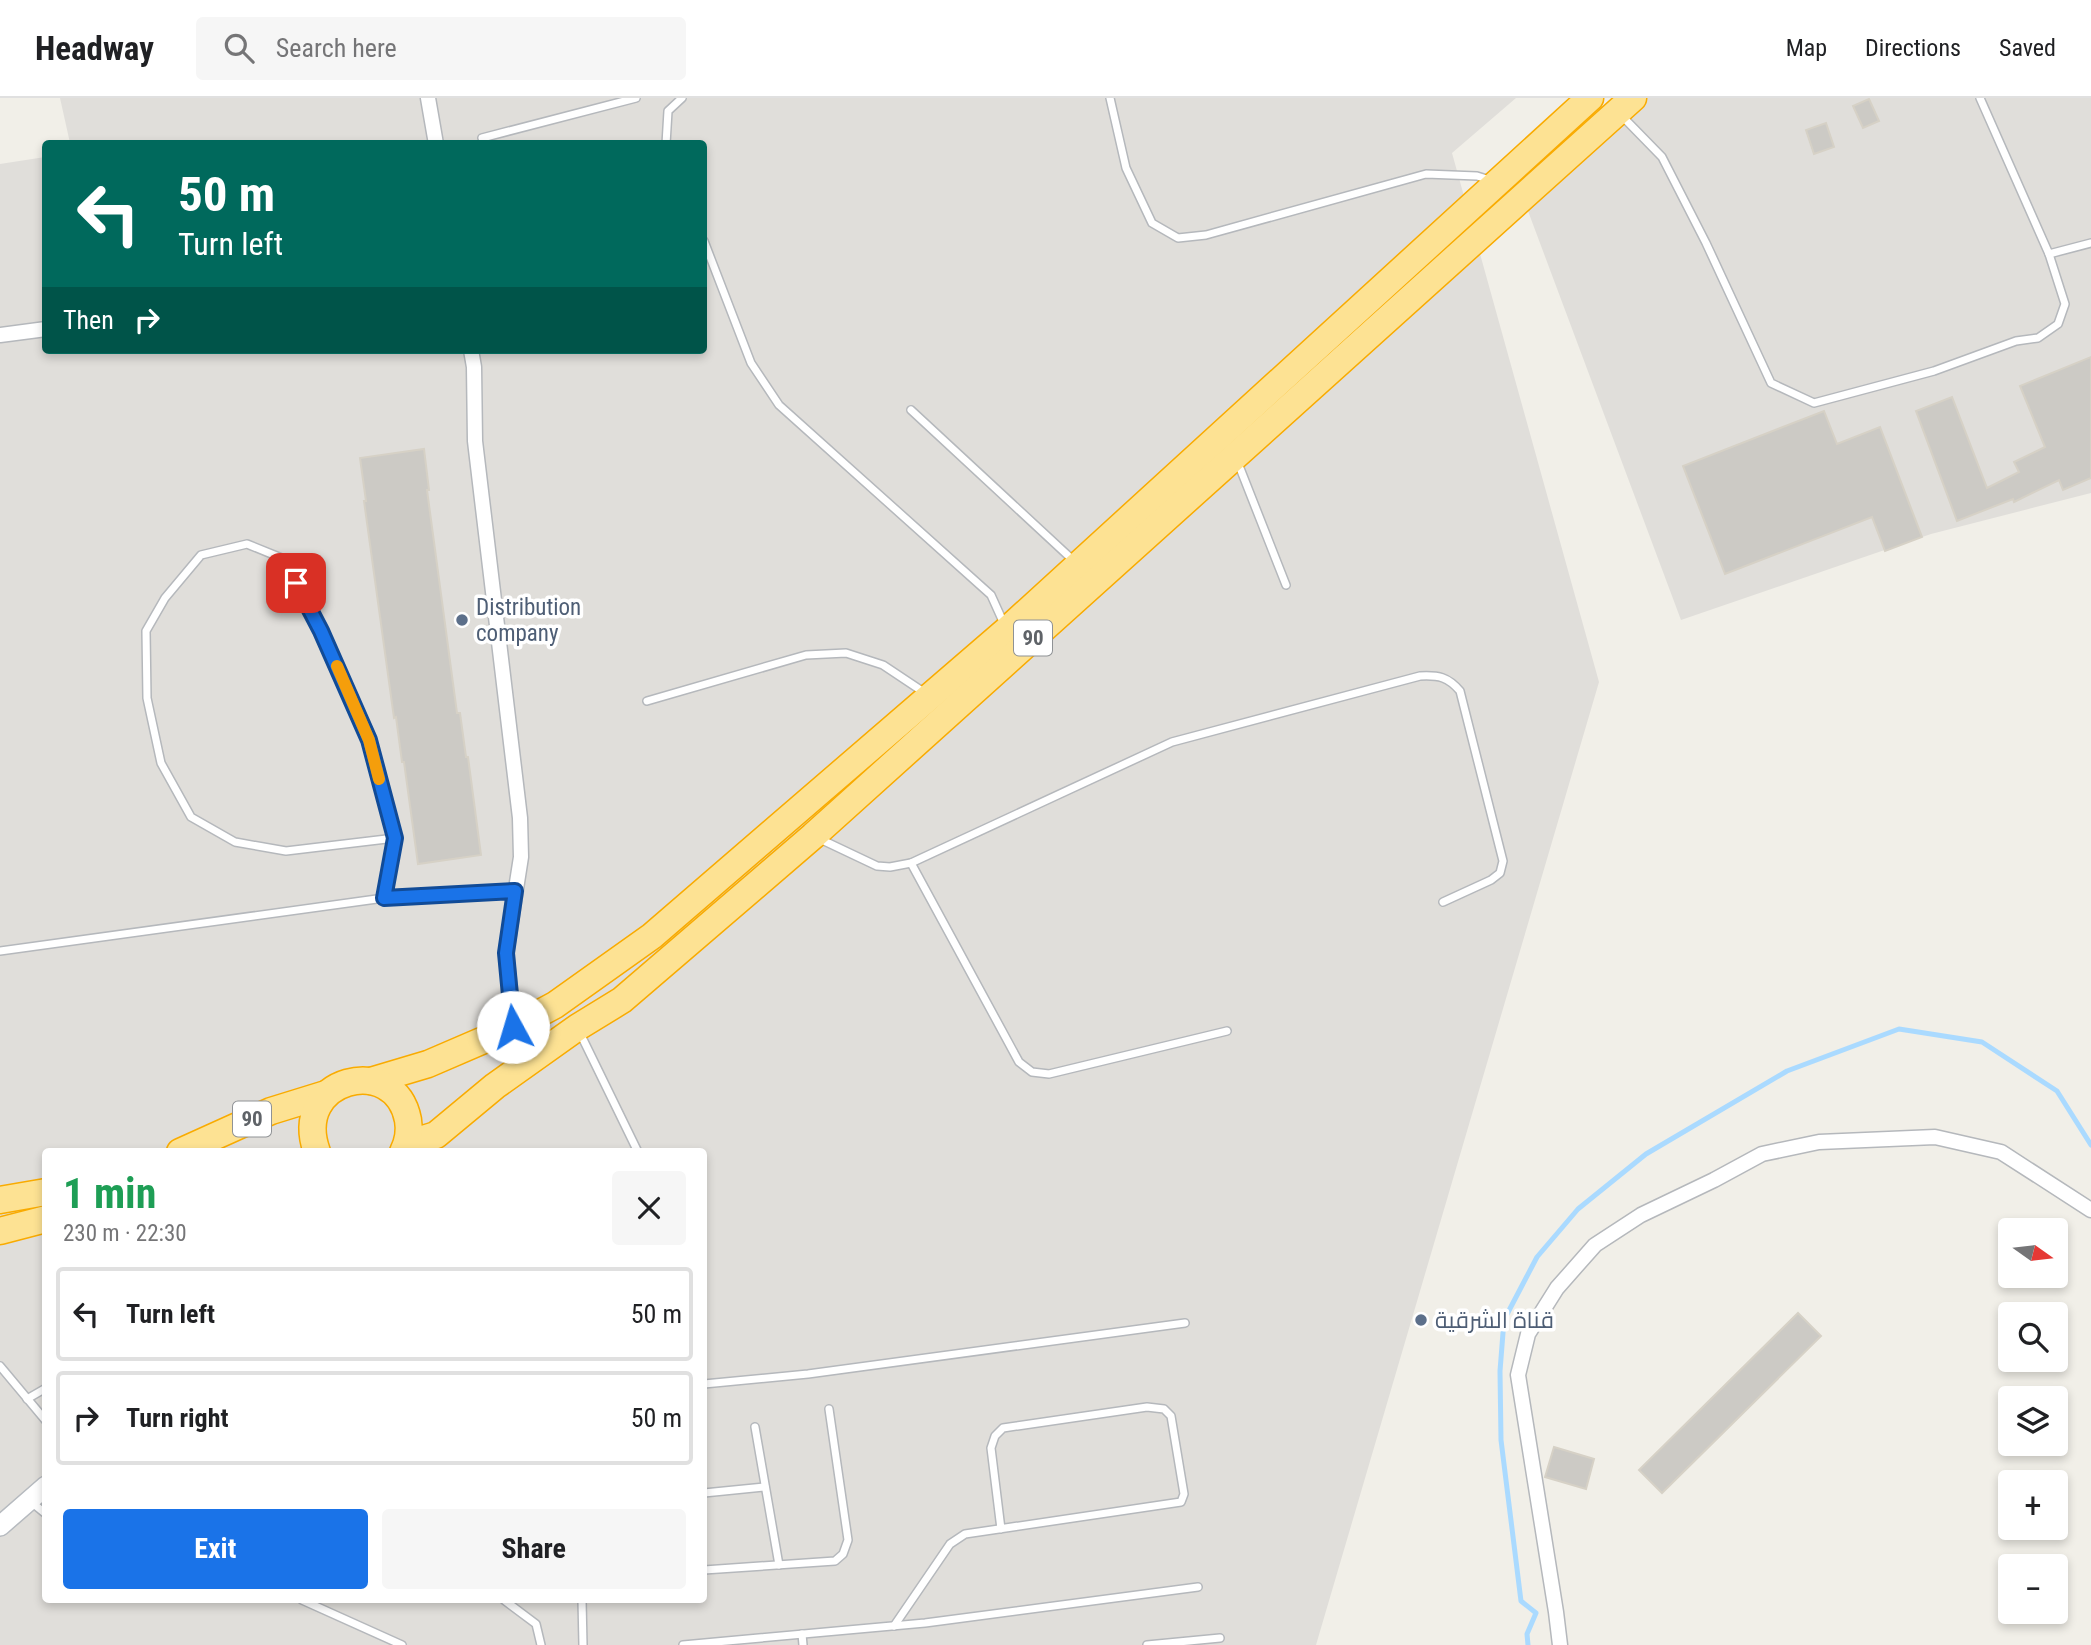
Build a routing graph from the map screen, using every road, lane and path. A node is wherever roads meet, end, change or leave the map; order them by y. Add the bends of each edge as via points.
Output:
1 (428, 98) edge
2 (636, 98) edge
3 (682, 98) edge
4 (1110, 98) edge
5 (1590, 98) edge
6 (1980, 98) edge
7 (1625, 105) edge
8 (482, 138) dead end
9 (435, 140) edge
10 (666, 140) edge
11 (1497, 183) junction
12 (2091, 243) edge
13 (707, 249) edge
14 (2049, 254) junction
15 (42, 330) edge
16 (0, 335) edge
17 (472, 354) edge
18 (911, 411) dead end
19 (1235, 456) junction
20 (1079, 565) junction
21 (1286, 585) dead end
22 (1007, 630) junction
23 (931, 697) junction
24 (647, 701) dead end
25 (813, 836) junction
26 (395, 838) junction
27 (911, 863) junction
28 (515, 891) junction
29 (384, 898) junction
30 (1443, 902) dead end
31 (0, 951) edge
32 (513, 1027) junction
33 (578, 1027) junction
34 (1227, 1031) dead end
35 (372, 1081) junction
36 (326, 1094) junction
37 (189, 1148) edge
38 (316, 1148) edge
39 (405, 1148) edge
40 (636, 1148) edge
41 (42, 1193) edge
42 (0, 1200) edge
43 (2091, 1210) edge
44 (42, 1220) edge
45 (0, 1231) edge
46 (1185, 1323) dead end
47 (0, 1366) edge
48 (707, 1384) edge
49 (42, 1390) edge
50 (27, 1399) junction
51 (829, 1409) dead end
52 (42, 1416) edge
53 (755, 1427) dead end
54 (765, 1487) junction
55 (42, 1490) edge
56 (707, 1493) edge
57 (30, 1500) junction
58 (42, 1510) edge
59 (0, 1526) edge
60 (1001, 1529) junction
61 (779, 1564) junction
62 (707, 1570) edge
63 (1198, 1587) dead end
64 (309, 1603) edge
65 (508, 1603) edge
66 (582, 1603) edge
67 (894, 1626) junction
68 (802, 1634) junction
69 (1220, 1637) dead end
70 (402, 1645) edge
71 (541, 1645) edge
72 (583, 1645) edge
73 (682, 1645) edge
74 (803, 1645) edge
75 (1147, 1645) edge
76 (1560, 1645) edge

1 - 9 street
2 - 8 lane
3 - 10 lane via 668,111
4 - 11 lane via 1126,168 1152,223 1178,238 1206,235 1426,174 1477,176
5 - 11 highway, 90
6 - 14 lane
7 - 14 lane via 1662,157 1771,383 1814,404 2038,338 2057,324 2066,304
7 - 19 highway, 90
11 - 20 highway, 90
12 - 14 lane
13 - 22 lane via 751,363 779,405 991,595
15 - 16 street
17 - 28 street via 475,442 520,818 521,857
18 - 20 lane
19 - 21 lane
19 - 25 highway, 90
20 - 22 highway, 90
22 - 23 highway, 90
23 - 24 lane via 883,665 846,653 806,655
23 - 32 highway, 90 via 652,936 555,1005
25 - 27 lane via 877,866
25 - 33 highway, 90 via 622,1000
26 - 26 lane via 369,740 284,559 247,544 201,555 165,598 146,631 147,698 161,764 191,817 235,842 286,851
26 - 29 lane
27 - 30 lane via 1172,742 1438,675 1460,691 1503,861 1500,873 1491,880
27 - 34 lane via 1018,1062 1032,1072 1049,1074
28 - 29 lane
28 - 32 street via 506,953
29 - 31 lane
32 - 35 highway, 90 via 428,1064
33 - 39 highway, 90 via 436,1135
33 - 40 lane
35 - 36 highway, 90 via 355,1080
35 - 39 highway, 90 via 399,1098 407,1112 410,1128
36 - 37 highway, 90 via 271,1111
36 - 38 highway via 312,1122
41 - 42 highway
43 - 76 street via 2001,1152 1935,1137 1819,1142 1762,1154 1641,1215 1595,1245 1557,1288 1528,1334 1518,1375
44 - 45 highway
46 - 48 lane
47 - 50 lane
49 - 50 lane
50 - 52 lane
51 - 61 lane via 848,1540 835,1561
53 - 54 lane
54 - 56 lane
54 - 61 lane
55 - 57 street
57 - 58 lane
57 - 59 street
60 - 60 lane via 991,1448 1003,1428 1147,1406 1164,1409 1171,1416 1184,1494 1181,1502
60 - 67 lane via 965,1534 950,1544
61 - 62 lane
63 - 67 lane
64 - 70 lane
65 - 71 lane via 536,1624
66 - 72 lane
67 - 68 lane
68 - 73 lane
68 - 74 lane
69 - 75 lane

